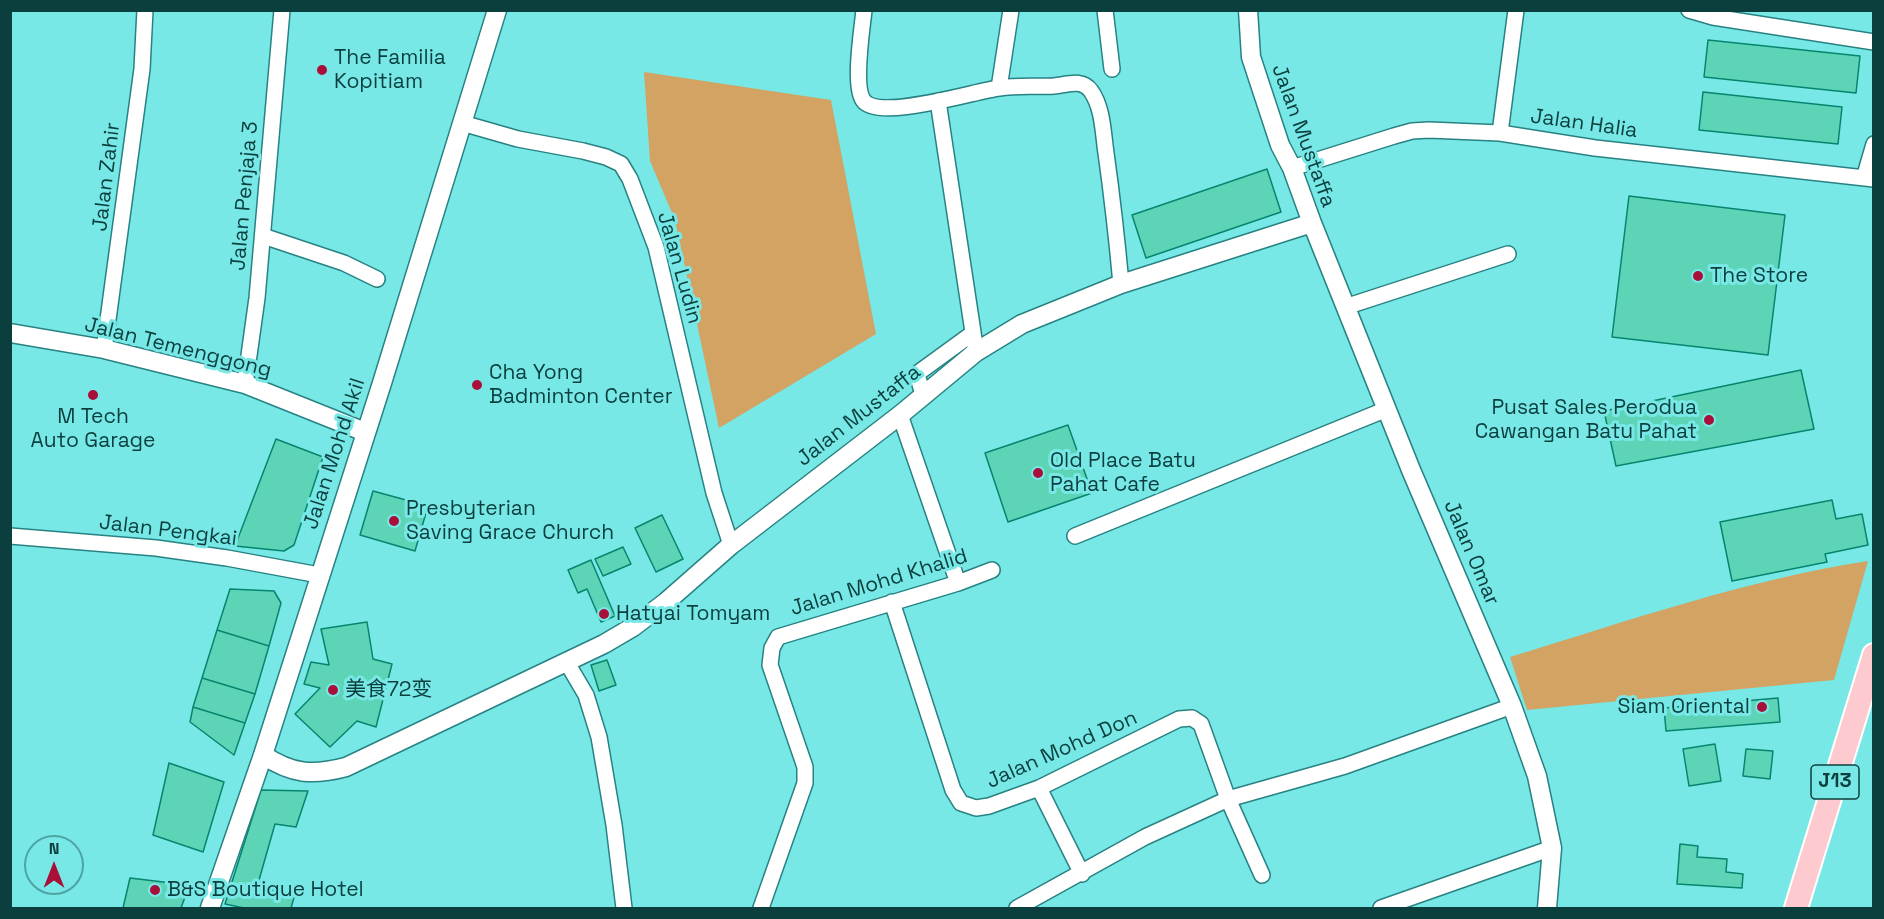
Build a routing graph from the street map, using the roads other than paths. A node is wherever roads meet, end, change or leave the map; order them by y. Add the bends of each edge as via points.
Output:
1 (145, 10) edge
2 (282, 10) edge
3 (496, 10) edge
4 (864, 10) edge
5 (1011, 10) edge
6 (1105, 10) edge
7 (1248, 10) edge
8 (1516, 10) edge
9 (1689, 10) edge
10 (1874, 42) edge
11 (1112, 69) dead end
12 (999, 88) junction
13 (938, 101) junction
14 (462, 123) junction
15 (1500, 133) junction
16 (1874, 144) edge
17 (1292, 168) junction
18 (1869, 179) edge
19 (1312, 223) junction
20 (263, 236) junction
21 (1508, 254) dead end
22 (377, 279) dead end
23 (1121, 284) junction
24 (1345, 306) junction
25 (10, 333) edge
26 (973, 333) junction
27 (104, 349) junction
28 (976, 352) junction
29 (245, 384) junction
30 (923, 394) junction
31 (1387, 409) junction
32 (900, 415) junction
33 (365, 432) junction
34 (10, 536) edge
35 (1075, 536) dead end
36 (731, 545) junction
37 (992, 570) dead end
38 (319, 575) junction
39 (958, 584) junction
40 (892, 602) junction
41 (1874, 655) edge
42 (566, 661) junction
43 (1512, 706) junction
44 (263, 755) junction
45 (1039, 788) junction
46 (1228, 799) junction
47 (1552, 848) junction
48 (1082, 874) junction
49 (1262, 875) dead end
50 (210, 909) edge
51 (624, 909) edge
52 (761, 909) edge
53 (1017, 909) edge
54 (1381, 909) edge
55 (1547, 909) edge
56 (1796, 909) edge

1 - 27 street, Jalan Zahir via 141,79
2 - 20 street, Jalan Penjaja 3
3 - 14 street, Jalan Mohd Akil
4 - 13 street via 859,92 864,102 875,108 888,108
5 - 12 street
6 - 11 street
7 - 17 street, Jalan Mustaffa via 1251,57 1280,145
8 - 15 street
9 - 10 street
12 - 13 street
12 - 23 street via 1079,82 1091,90 1099,107
13 - 26 street
14 - 33 street, Jalan Mohd Akil
14 - 36 street, Jalan Ludin via 583,151 621,164 656,247 714,493
15 - 17 street, Jalan Halia via 1412,131
15 - 18 street, Jalan Halia via 1595,148
16 - 18 street
17 - 19 street, Jalan Mustaffa
19 - 23 street, Jalan Mustaffa
19 - 24 street, Jalan Omar
20 - 22 street via 344,263
20 - 29 street, Jalan Penjaja 3
21 - 24 street
23 - 28 street, Jalan Mustaffa via 1022,324
24 - 31 street, Jalan Omar
25 - 27 street, Jalan Temenggong
26 - 28 street
26 - 30 street via 918,372
27 - 29 street, Jalan Temenggong
28 - 30 street, Jalan Mustaffa
29 - 33 street, Jalan Temenggong
30 - 32 street, Jalan Mustaffa
31 - 35 street
31 - 43 street, Jalan Omar
32 - 36 street, Jalan Mustaffa
32 - 39 street
33 - 38 street, Jalan Mohd Akil
34 - 38 street, Jalan Pengkai via 156,548
36 - 42 street, Jalan Mustaffa via 633,627
37 - 39 street, Jalan Mohd Khalid
38 - 44 street, Jalan Mohd Akil
39 - 40 street, Jalan Mohd Khalid
40 - 45 street, Jalan Mohd Don via 953,790 961,803 976,808 990,806
40 - 52 street, Jalan Mohd Khalid via 777,637 772,648 770,665 805,767 805,783
41 - 56 main road, J13
42 - 44 street, Jalan Mustaffa via 346,767 299,772 281,767
42 - 51 street via 586,694 599,737
43 - 46 street via 1345,766
43 - 47 street, Jalan Omar via 1538,776
44 - 50 street, Jalan Mohd Akil
45 - 46 street, Jalan Mohd Don via 1179,719 1192,718 1201,724
45 - 48 street
46 - 48 street via 1145,837
46 - 49 street
47 - 54 street
47 - 55 street, Jalan Omar
48 - 53 street

